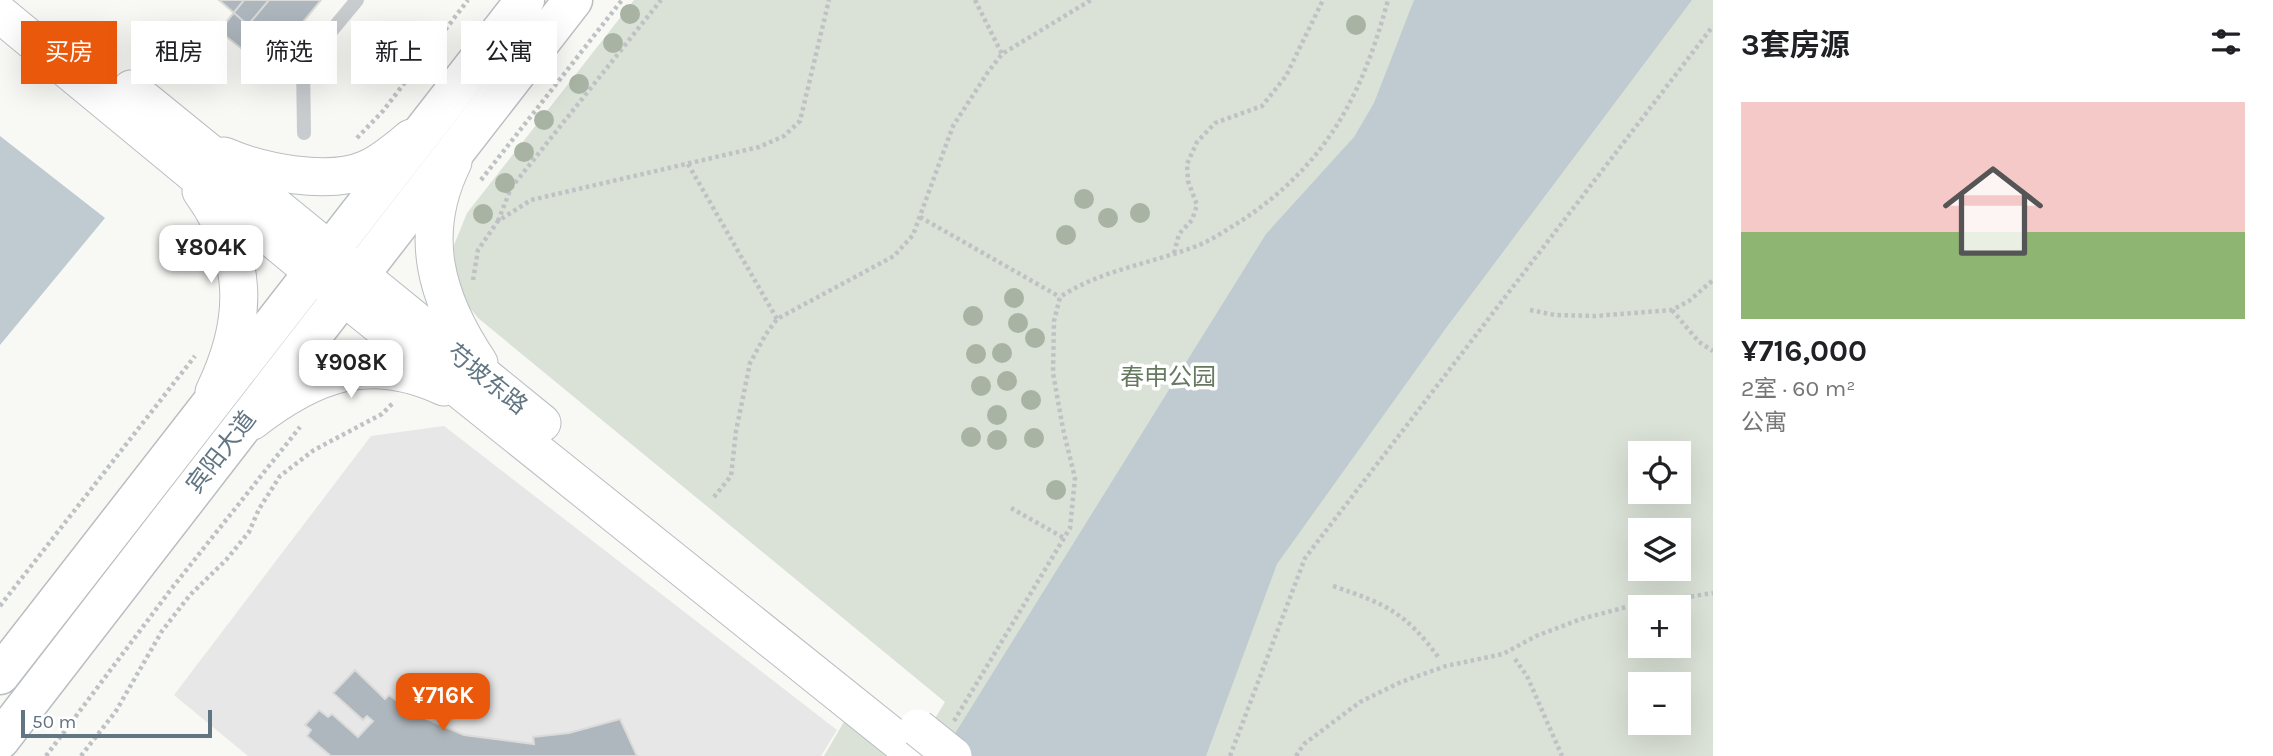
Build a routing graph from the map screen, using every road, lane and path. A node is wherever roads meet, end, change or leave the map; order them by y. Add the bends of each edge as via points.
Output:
1 (22, 0) edge
2 (357, 0) edge
3 (468, 0) edge
4 (525, 0) edge
5 (573, 0) edge
6 (622, 0) edge
7 (661, 0) edge
8 (829, 0) edge
9 (975, 0) edge
10 (1091, 0) edge
11 (1323, 0) edge
12 (1388, 0) edge
13 (0, 14) edge
14 (1713, 26) edge
15 (1002, 54) junction
16 (428, 124) junction
17 (303, 133) dead end
18 (355, 141) dead end
19 (461, 144) junction
20 (190, 154) junction
21 (688, 164) junction
22 (474, 188) dead end
23 (920, 216) junction
24 (498, 221) junction
25 (1174, 253) junction
26 (322, 263) junction
27 (1713, 280) edge
28 (472, 284) dead end
29 (352, 287) junction
30 (1060, 297) junction
31 (1530, 310) dead end
32 (1672, 310) junction
33 (777, 319) junction
34 (1713, 351) edge
35 (196, 353) dead end
36 (485, 394) junction
37 (397, 399) dead end
38 (205, 410) junction
39 (306, 419) dead end
40 (232, 437) junction
41 (714, 497) dead end
42 (1011, 508) dead end
43 (1064, 538) junction
44 (1333, 586) dead end
45 (1713, 593) edge
46 (0, 606) edge
47 (1439, 658) dead end
48 (1515, 659) dead end
49 (0, 675) edge
50 (0, 740) edge
51 (928, 744) edge
52 (46, 756) edge
53 (81, 756) edge
54 (1230, 756) edge
55 (1296, 756) edge
56 (1562, 756) edge

1 - 20 street, 芍坡东路
2 - 17 lane via 303,65
3 - 18 path
4 - 16 highway, 宾阳大道
5 - 19 highway, 宾阳大道
6 - 22 path
7 - 24 path via 511,188
8 - 21 path via 800,121 784,136 759,147
9 - 15 path
10 - 15 path
11 - 25 path via 1286,76 1262,106 1215,123 1197,142 1187,164 1197,205 1192,220 1179,234
12 - 25 path via 1377,41 1329,139 1280,191 1250,215 1195,247
13 - 20 street, 芍坡东路
14 - 54 path via 1305,558
15 - 23 path via 953,126
16 - 20 street via 365,170 329,177 286,174
16 - 26 highway, 宾阳大道
19 - 29 highway, 宾阳大道
19 - 36 street via 439,195 434,254 442,290
20 - 26 street, 芍坡东路
20 - 38 street via 219,215 240,282 238,327 225,370
21 - 24 path via 531,200
21 - 33 path
23 - 30 path
23 - 33 path via 912,235 894,256
24 - 28 path via 478,250
25 - 30 path via 1108,272
26 - 29 street, 芍坡东路
26 - 38 highway, 宾阳大道
27 - 32 path
29 - 36 street, 芍坡东路
29 - 40 highway, 宾阳大道
30 - 43 path via 1054,321 1053,373 1075,478 1070,528
31 - 32 path via 1595,316
32 - 34 path via 1699,342
33 - 41 path via 750,363 731,476
35 - 46 path
36 - 40 street via 418,375 346,370 305,385
36 - 51 street, 芍坡东路
37 - 53 path via 382,414 314,450 280,476 249,533 162,631 116,711
38 - 49 highway, 宾阳大道
39 - 52 path
40 - 50 highway, 宾阳大道
42 - 43 path
43 - 51 path
44 - 47 path via 1394,610
45 - 55 path via 1581,619 1503,654 1446,666 1401,682 1360,702 1304,744
48 - 56 path

